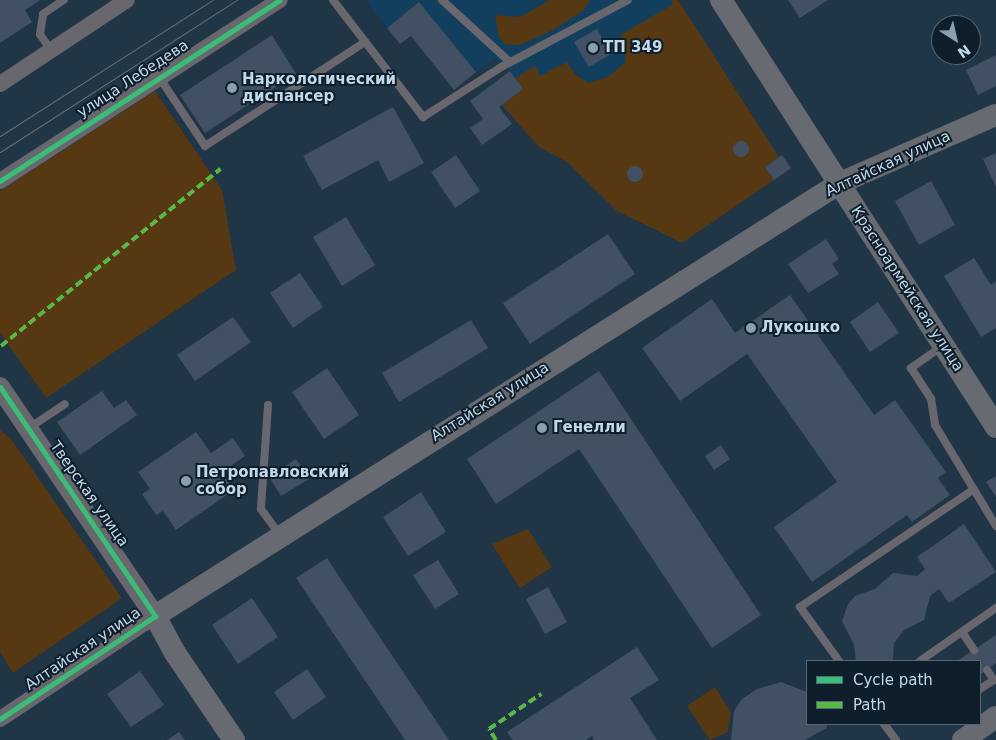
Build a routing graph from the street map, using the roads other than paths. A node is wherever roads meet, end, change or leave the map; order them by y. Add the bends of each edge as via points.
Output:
1 (64, 0) edge
2 (127, 0) edge
3 (280, 0) edge
4 (333, 0) edge
5 (442, 0) edge
6 (628, 0) edge
7 (721, 0) edge
8 (365, 42) junction
9 (51, 50) junction
10 (510, 62) junction
11 (160, 76) junction
12 (0, 84) edge
13 (996, 115) edge
14 (0, 181) edge
15 (840, 183) junction
16 (944, 345) junction
17 (2, 395) edge
18 (65, 404) dead end
19 (268, 405) dead end
20 (996, 427) edge
21 (29, 428) junction
22 (974, 489) junction
23 (996, 526) edge
24 (279, 534) junction
25 (996, 608) edge
26 (155, 616) junction
27 (962, 632) junction
28 (974, 650) dead end
29 (838, 660) edge
30 (921, 660) edge
31 (987, 670) dead end
32 (995, 679) edge
33 (981, 689) edge
34 (0, 720) edge
35 (885, 725) edge
36 (234, 740) edge
37 (896, 740) edge

1 - 9 lane via 43,14 40,34
2 - 9 street
3 - 11 street, улица Лебедева
4 - 8 lane
5 - 10 lane
6 - 10 lane
7 - 15 main road, Красноармейская улица
8 - 10 lane via 423,117
8 - 11 lane via 205,146
9 - 12 street
11 - 14 street, улица Лебедева
13 - 15 main road, Алтайская улица
15 - 16 main road, Красноармейская улица
15 - 24 main road, Алтайская улица
16 - 20 main road, Красноармейская улица
16 - 22 lane via 910,368 931,399 935,425
17 - 21 street, Тверская улица
18 - 21 lane
19 - 24 lane via 262,508
21 - 26 street, Тверская улица
22 - 23 lane
22 - 29 lane via 800,607
24 - 26 main road, Алтайская улица
25 - 27 lane
26 - 34 street, Алтайская улица
26 - 36 main road, Тверская улица via 175,653
27 - 28 lane
27 - 30 lane
31 - 32 lane
32 - 33 lane
35 - 37 lane

